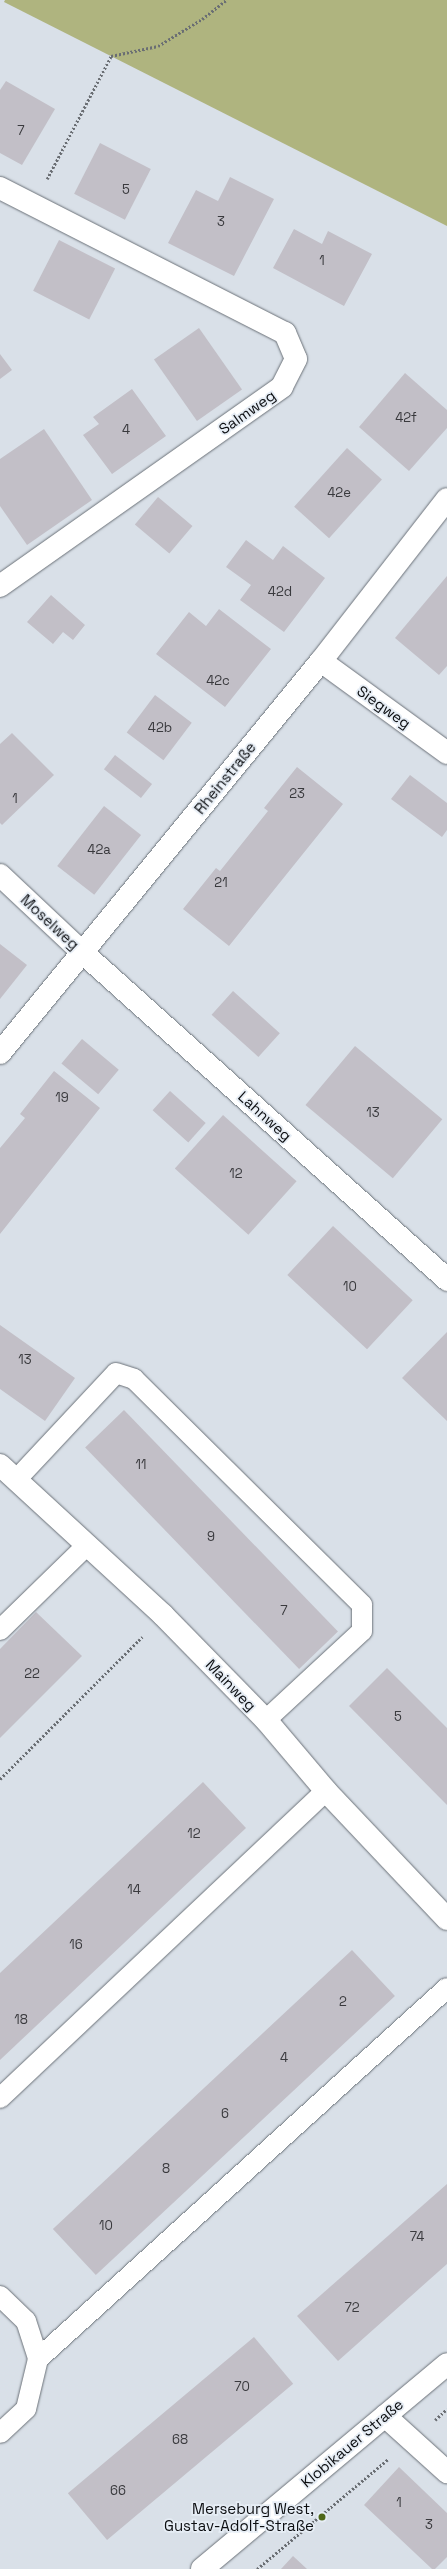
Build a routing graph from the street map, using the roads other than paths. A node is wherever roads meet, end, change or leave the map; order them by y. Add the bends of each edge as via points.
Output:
1 (0, 188) edge
2 (447, 499) edge
3 (0, 586) edge
4 (321, 661) junction
5 (447, 753) edge
6 (0, 876) edge
7 (82, 952) junction
8 (0, 1053) edge
9 (447, 1280) edge
10 (0, 1465) edge
11 (16, 1480) junction
12 (87, 1545) junction
13 (0, 1630) edge
14 (266, 1720) junction
15 (326, 1791) junction
16 (447, 1919) edge
17 (447, 1988) edge
18 (0, 2098) edge
19 (0, 2296) edge
20 (38, 2359) junction
21 (447, 2364) edge
22 (385, 2416) junction
23 (0, 2433) edge
24 (447, 2472) edge
25 (202, 2569) edge

1 - 3 street, Salmweg via 285,333 296,359 282,387
2 - 4 street, Rheinstraße
4 - 5 street, Siegweg
4 - 7 street, Rheinstraße
6 - 7 street, Moselweg
7 - 8 street, Rheinstraße
7 - 9 street, Lahnweg
10 - 11 street, Mainweg
11 - 12 street, Mainweg
11 - 14 lane via 116,1373 134,1379 362,1605 362,1631
12 - 13 lane
12 - 14 street, Mainweg via 163,1616
14 - 15 street, Mainweg
15 - 16 street, Mainweg
15 - 18 lane
17 - 20 lane
19 - 20 lane via 26,2321
20 - 23 lane via 26,2409
21 - 22 street, Klobikauer Straße
22 - 24 street
22 - 25 street, Klobikauer Straße

